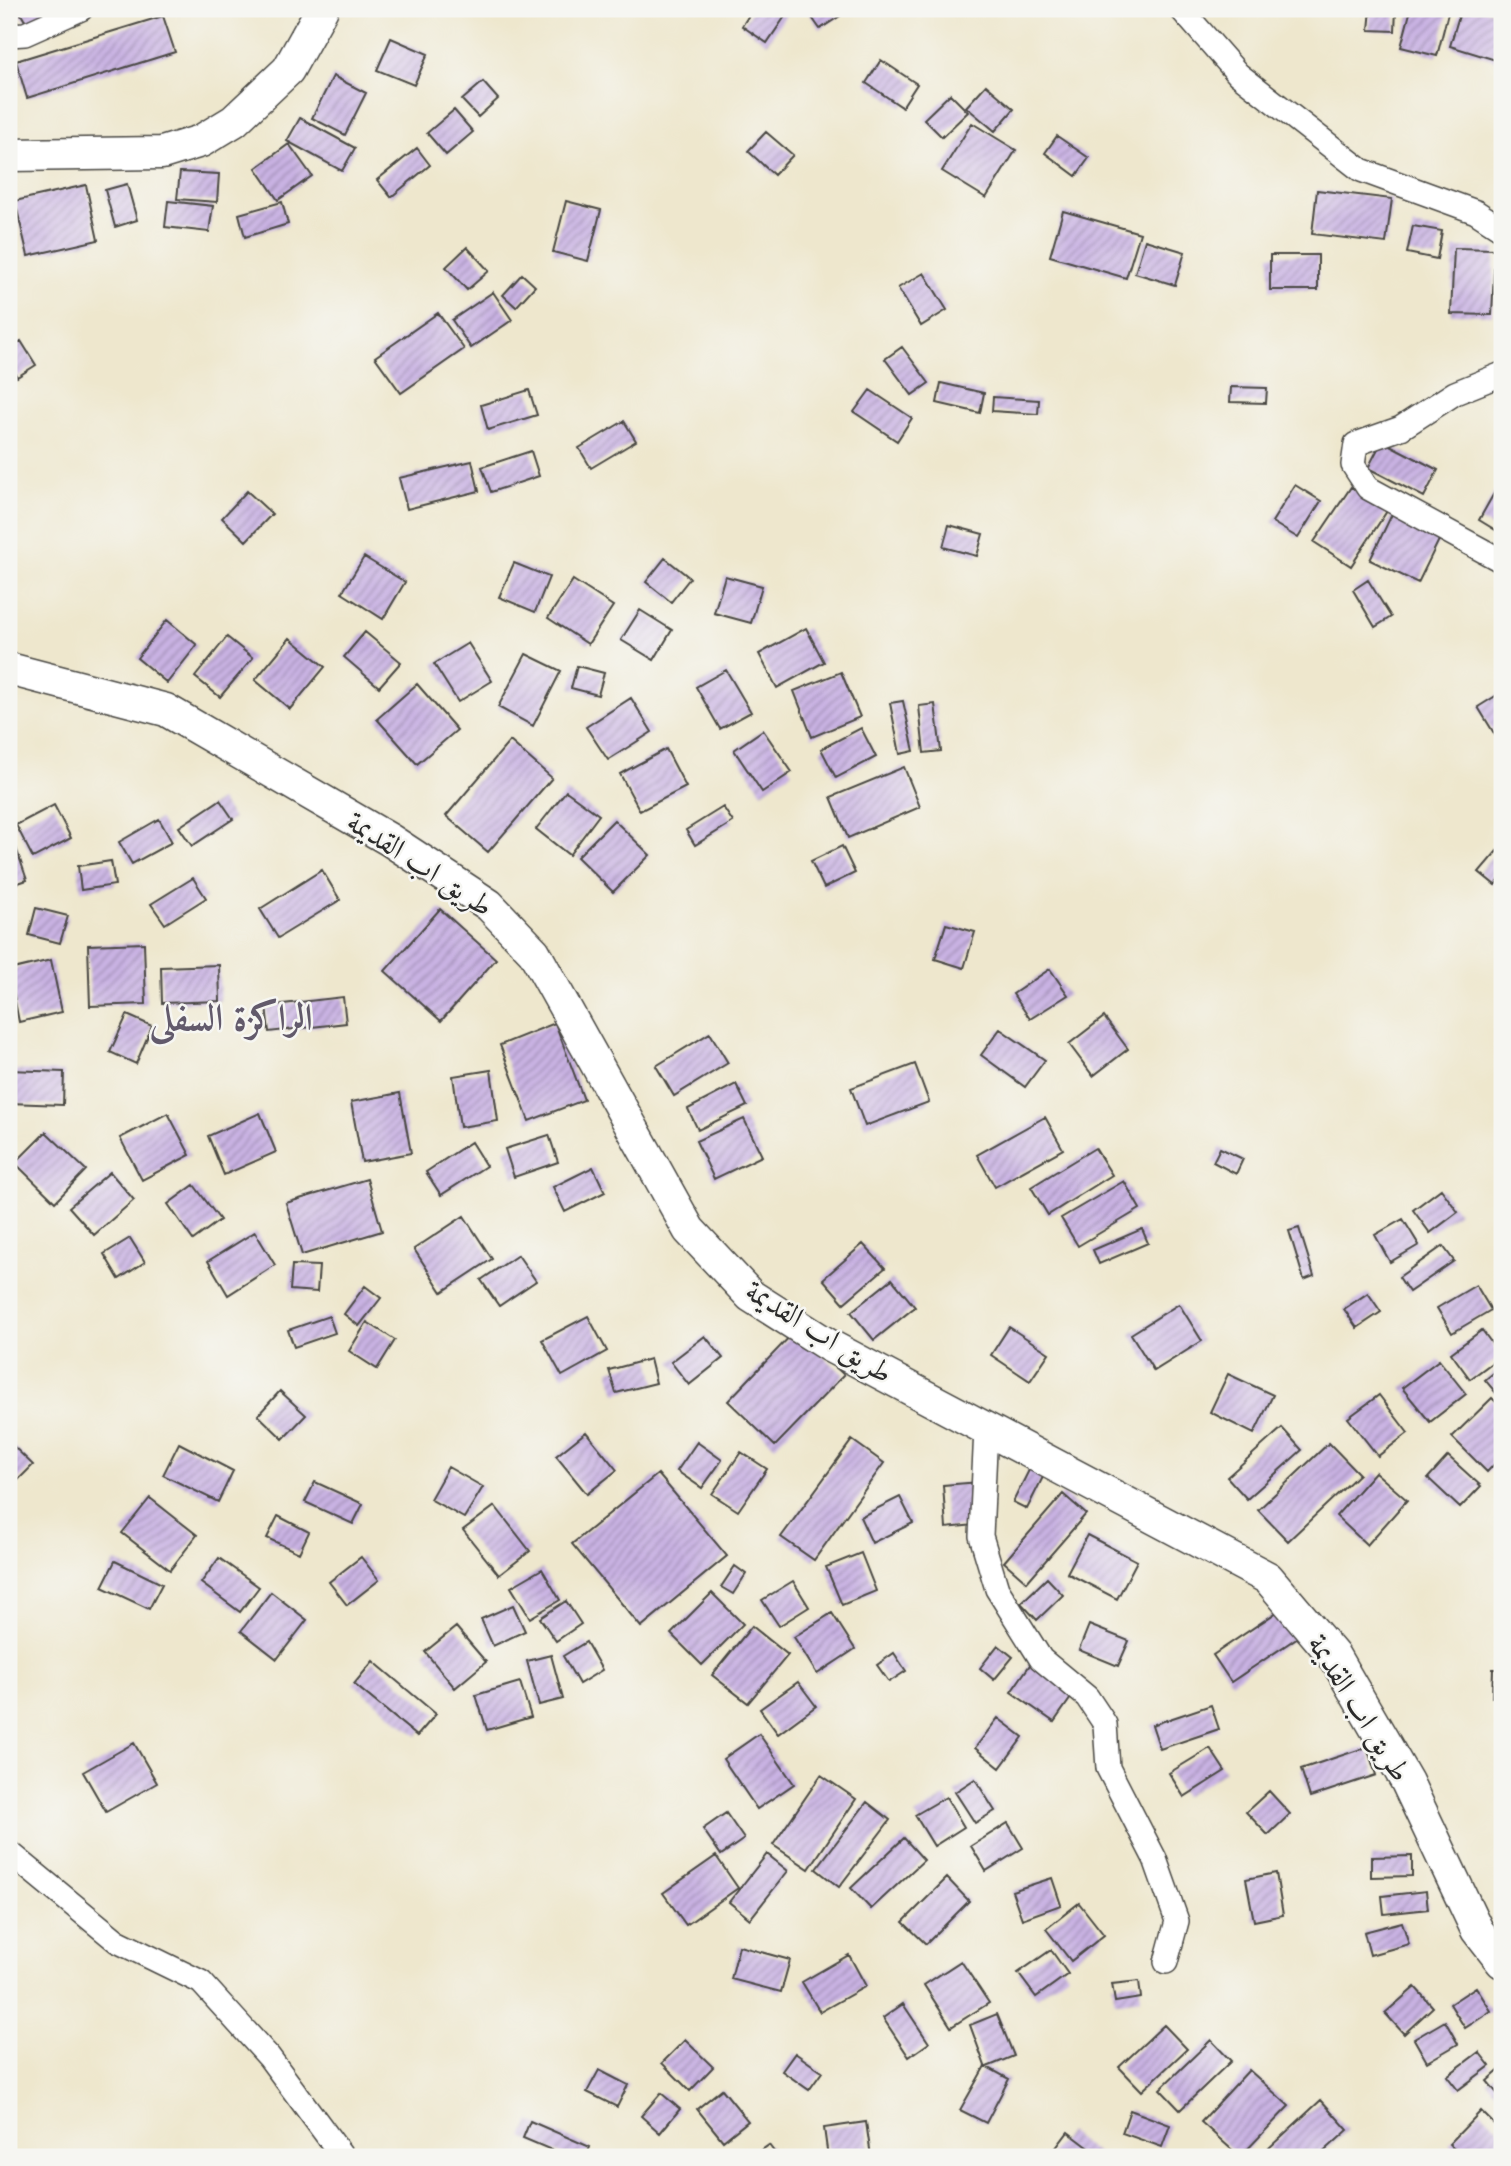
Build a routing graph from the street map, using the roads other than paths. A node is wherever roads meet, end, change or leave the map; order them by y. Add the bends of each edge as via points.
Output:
1 (81, 9) edge
2 (322, 9) edge
3 (1181, 9) edge
4 (9, 35) edge
5 (9, 155) edge
6 (1502, 229) edge
7 (1502, 374) edge
8 (1502, 561) edge
9 (9, 669) edge
10 (986, 1429) junction
11 (9, 1852) edge
12 (1166, 1962) dead end
13 (1502, 1962) edge
14 (343, 2157) edge

1 - 4 street via 25,34
2 - 5 street via 288,70 234,121 201,141 162,153
3 - 6 street via 1238,75 1362,170 1476,212
7 - 8 street via 1455,393 1401,428 1356,444 1353,465 1368,488
9 - 10 street, طريق اب القديمة via 166,710 390,840 489,905 534,952 689,1230 742,1287 828,1345
10 - 12 street via 981,1536 997,1589 1041,1659 1087,1697 1105,1724 1108,1768 1155,1859 1177,1921
10 - 13 street, طريق اب القديمة via 1268,1578 1334,1656 1406,1782 1477,1930
11 - 14 street via 117,1941 201,1982 269,2057

